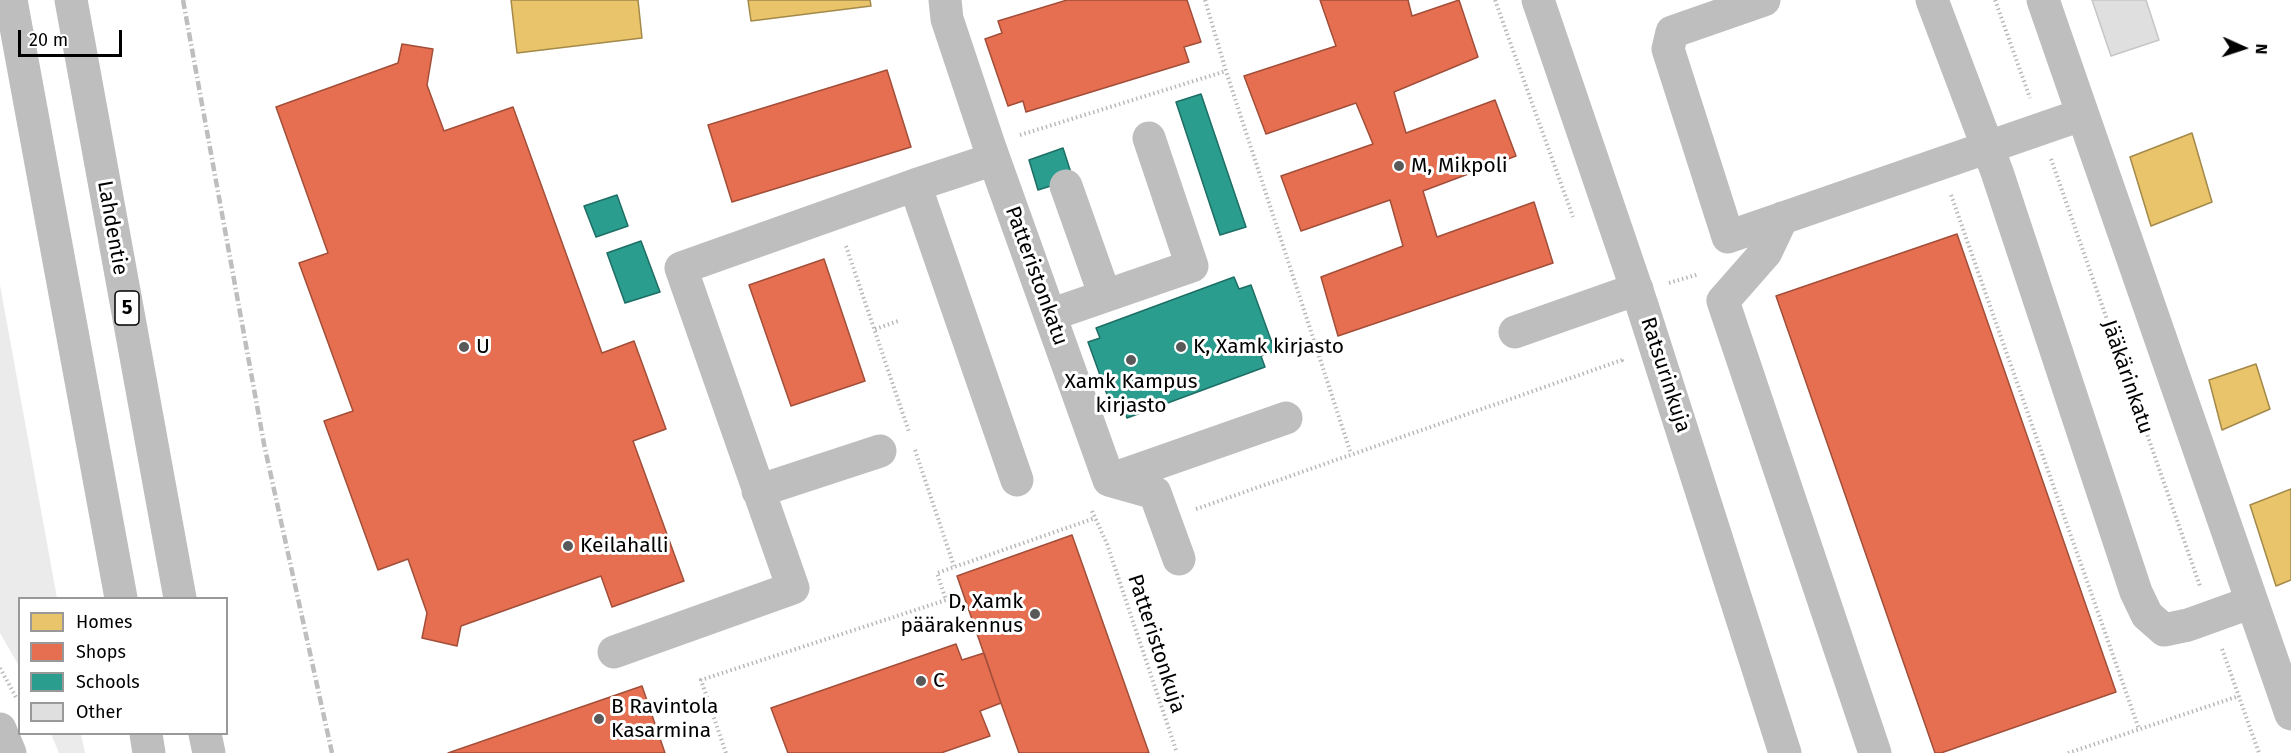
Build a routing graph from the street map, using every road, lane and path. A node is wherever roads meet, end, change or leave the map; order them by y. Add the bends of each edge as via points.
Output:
1 (945, 0) edge
2 (1205, 0) edge
3 (1495, 0) edge
4 (1538, 0) edge
5 (1764, 0) edge
6 (1932, 0) edge
7 (1995, 0) edge
8 (2043, 0) edge
9 (72, 9) edge
10 (14, 15) edge
11 (1226, 71) junction
12 (2081, 115) junction
13 (2040, 129) junction
14 (1149, 138) dead end
15 (1988, 147) junction
16 (992, 152) junction
17 (915, 184) junction
18 (1066, 186) dead end
19 (1949, 188) dead end
20 (835, 214) junction
21 (1782, 219) junction
22 (1575, 222) dead end
23 (1637, 289) junction
24 (1105, 296) junction
25 (1050, 315) junction
26 (898, 321) dead end
27 (875, 328) junction
28 (1515, 332) dead end
29 (1620, 349) dead end
30 (1286, 418) dead end
31 (880, 451) dead end
32 (1351, 454) junction
33 (1017, 480) dead end
34 (1109, 480) junction
35 (758, 491) junction
36 (1095, 518) dead end
37 (1165, 520) junction
38 (1107, 544) dead end
39 (1179, 559) dead end
40 (954, 566) junction
41 (121, 597) edge
42 (180, 597) edge
43 (2252, 602) junction
44 (2199, 621) junction
45 (614, 652) dead end
46 (0, 668) edge
47 (2239, 696) junction
48 (18, 700) edge
49 (2291, 714) edge
50 (0, 729) edge
51 (2139, 729) junction
52 (146, 735) edge
53 (205, 735) edge
54 (10, 753) edge
55 (149, 753) edge
56 (209, 753) edge
57 (726, 753) edge
58 (1177, 753) edge
59 (1785, 753) edge
60 (1875, 753) edge
61 (2068, 753) edge
62 (2259, 753) edge

1 - 16 main road, Patteristonkatu via 947,19
2 - 11 path
3 - 22 path
4 - 23 main road, Ratsurinkuja
5 - 21 main road via 1672,32 1668,49 1728,237
6 - 15 main road
7 - 13 path, Jääkärinkatu
8 - 12 main road, Jääkärinkatu
9 - 42 main road, Lahdentie / 5
10 - 41 main road
11 - 16 path
11 - 32 path
12 - 13 main road
12 - 43 main road, Jääkärinkatu
13 - 15 main road
13 - 44 path, Jääkärinkatu
14 - 24 main road via 1192,266
15 - 21 main road
15 - 44 main road via 2136,592 2147,615 2164,630
16 - 17 main road
16 - 25 main road, Patteristonkatu
17 - 20 main road
17 - 33 main road
18 - 24 main road
19 - 51 path
20 - 27 path
20 - 35 main road via 681,268
21 - 60 main road via 1766,252 1723,301
23 - 28 main road
23 - 59 main road, Ratsurinkuja
24 - 25 main road
25 - 34 main road, Patteristonkatu
26 - 27 path
27 - 40 path
29 - 32 path via 1622,360
30 - 34 main road
31 - 35 main road
32 - 37 path
34 - 37 main road via 1155,494
35 - 45 main road via 793,588
36 - 40 path
37 - 39 main road
38 - 58 path, Patteristonkuja
40 - 57 path via 937,573 946,600 701,680
43 - 44 main road
43 - 49 main road, Jääkärinkatu
44 - 47 path, Jääkärinkatu
46 - 48 path
47 - 51 path
47 - 62 path, Jääkärinkatu
50 - 54 main road
51 - 61 path
52 - 55 main road
53 - 56 main road

